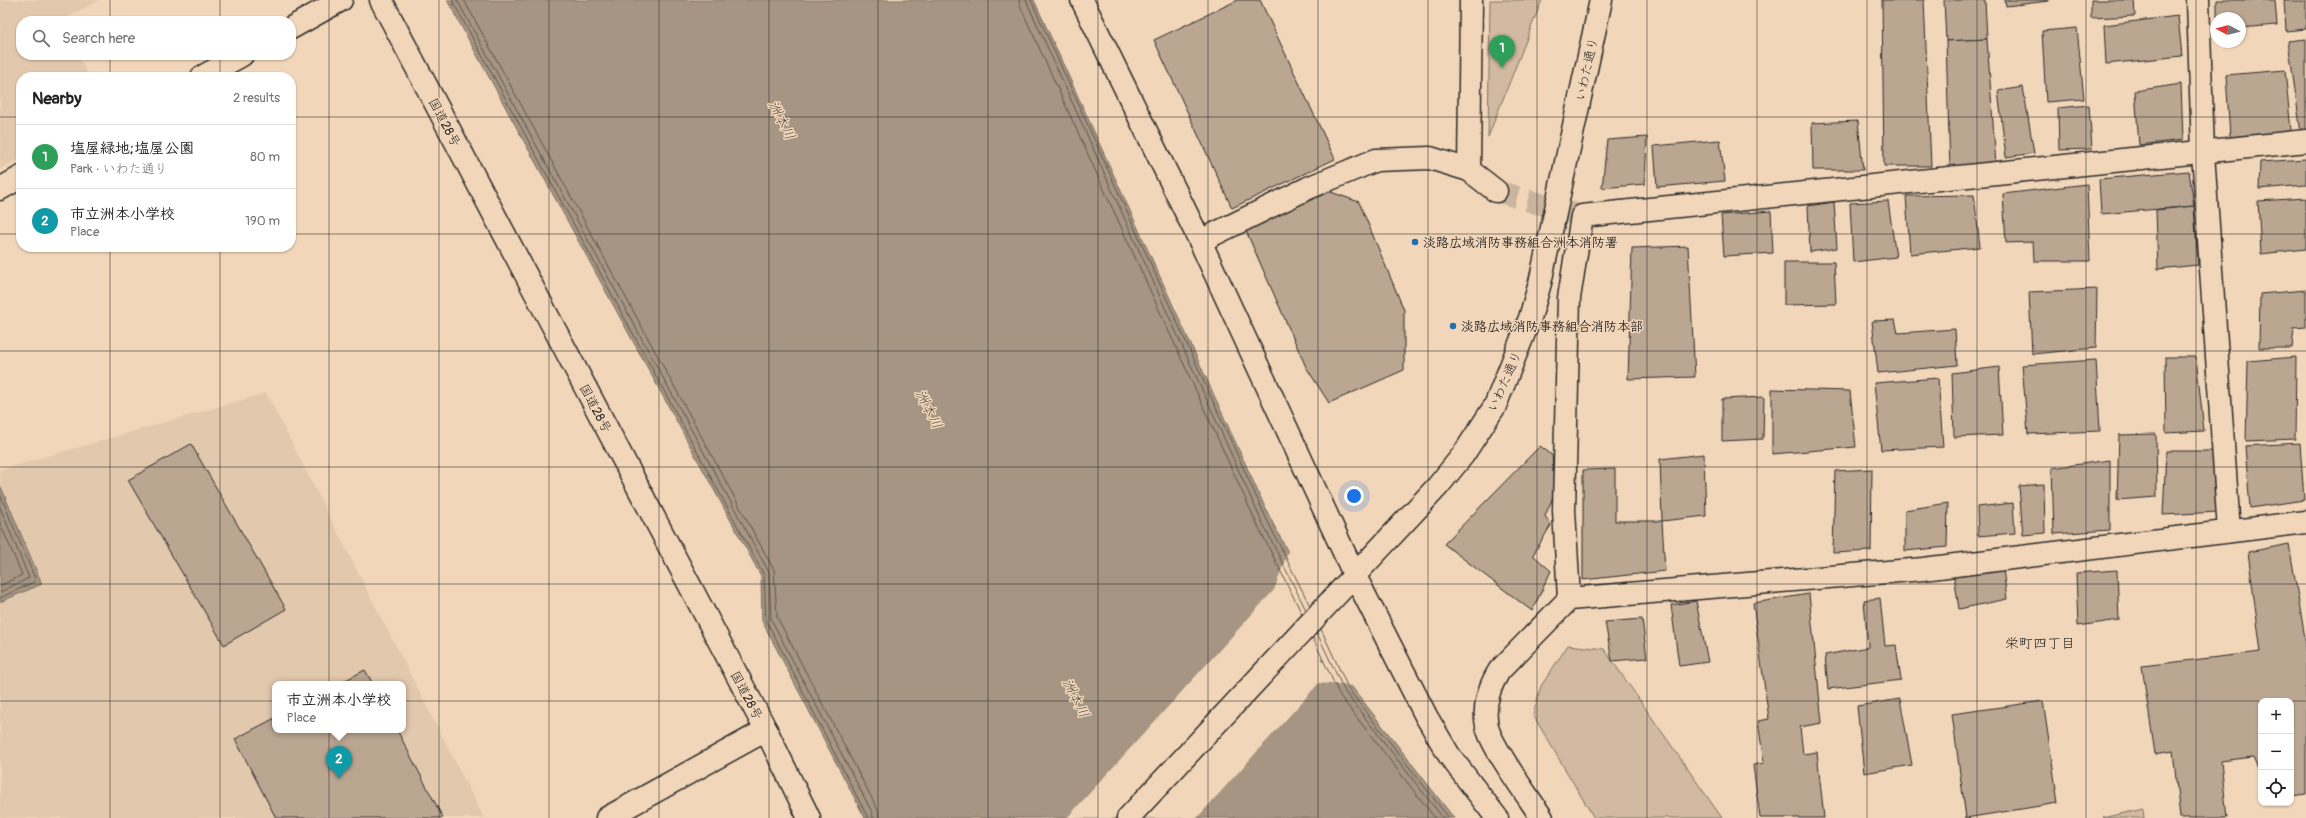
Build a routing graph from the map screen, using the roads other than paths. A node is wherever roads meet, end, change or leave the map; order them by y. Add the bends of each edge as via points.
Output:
1 (341, 0) edge
2 (381, 0) edge
3 (1082, 0) edge
4 (1471, 0) edge
5 (1601, 0) edge
6 (2198, 0) edge
7 (296, 25) edge
8 (233, 60) edge
9 (211, 72) edge
10 (2306, 141) edge
11 (2203, 153) junction
12 (1469, 170) junction
13 (16, 180) edge
14 (0, 189) edge
15 (1496, 190) tunnel mouth
16 (1200, 241) junction
17 (2306, 522) edge
18 (2229, 531) junction
19 (1354, 574) junction
20 (1569, 599) junction
21 (766, 730) junction
22 (607, 818) edge
23 (810, 818) edge
24 (1128, 818) edge
25 (1497, 818) edge
26 (1542, 818) edge

1 - 7 main road
2 - 21 main road, 国道28号
3 - 16 main road
4 - 12 main road
5 - 19 main road, いわた通り via 1540,283 1530,318 1495,406 1463,455 1438,486
6 - 11 main road
8 - 9 main road
10 - 11 main road
11 - 18 main road
11 - 20 main road via 1582,216 1569,298 1564,510
12 - 15 main road
12 - 16 main road via 1430,158 1376,160 1308,188
13 - 14 main road
16 - 19 main road
17 - 18 main road
18 - 20 main road via 1923,569
19 - 24 main road, いわた通り
19 - 25 main road via 1426,716 1449,755
20 - 26 main road via 1499,671 1491,683 1486,709 1487,727 1493,741
21 - 22 main road
21 - 23 main road, 国道28号

